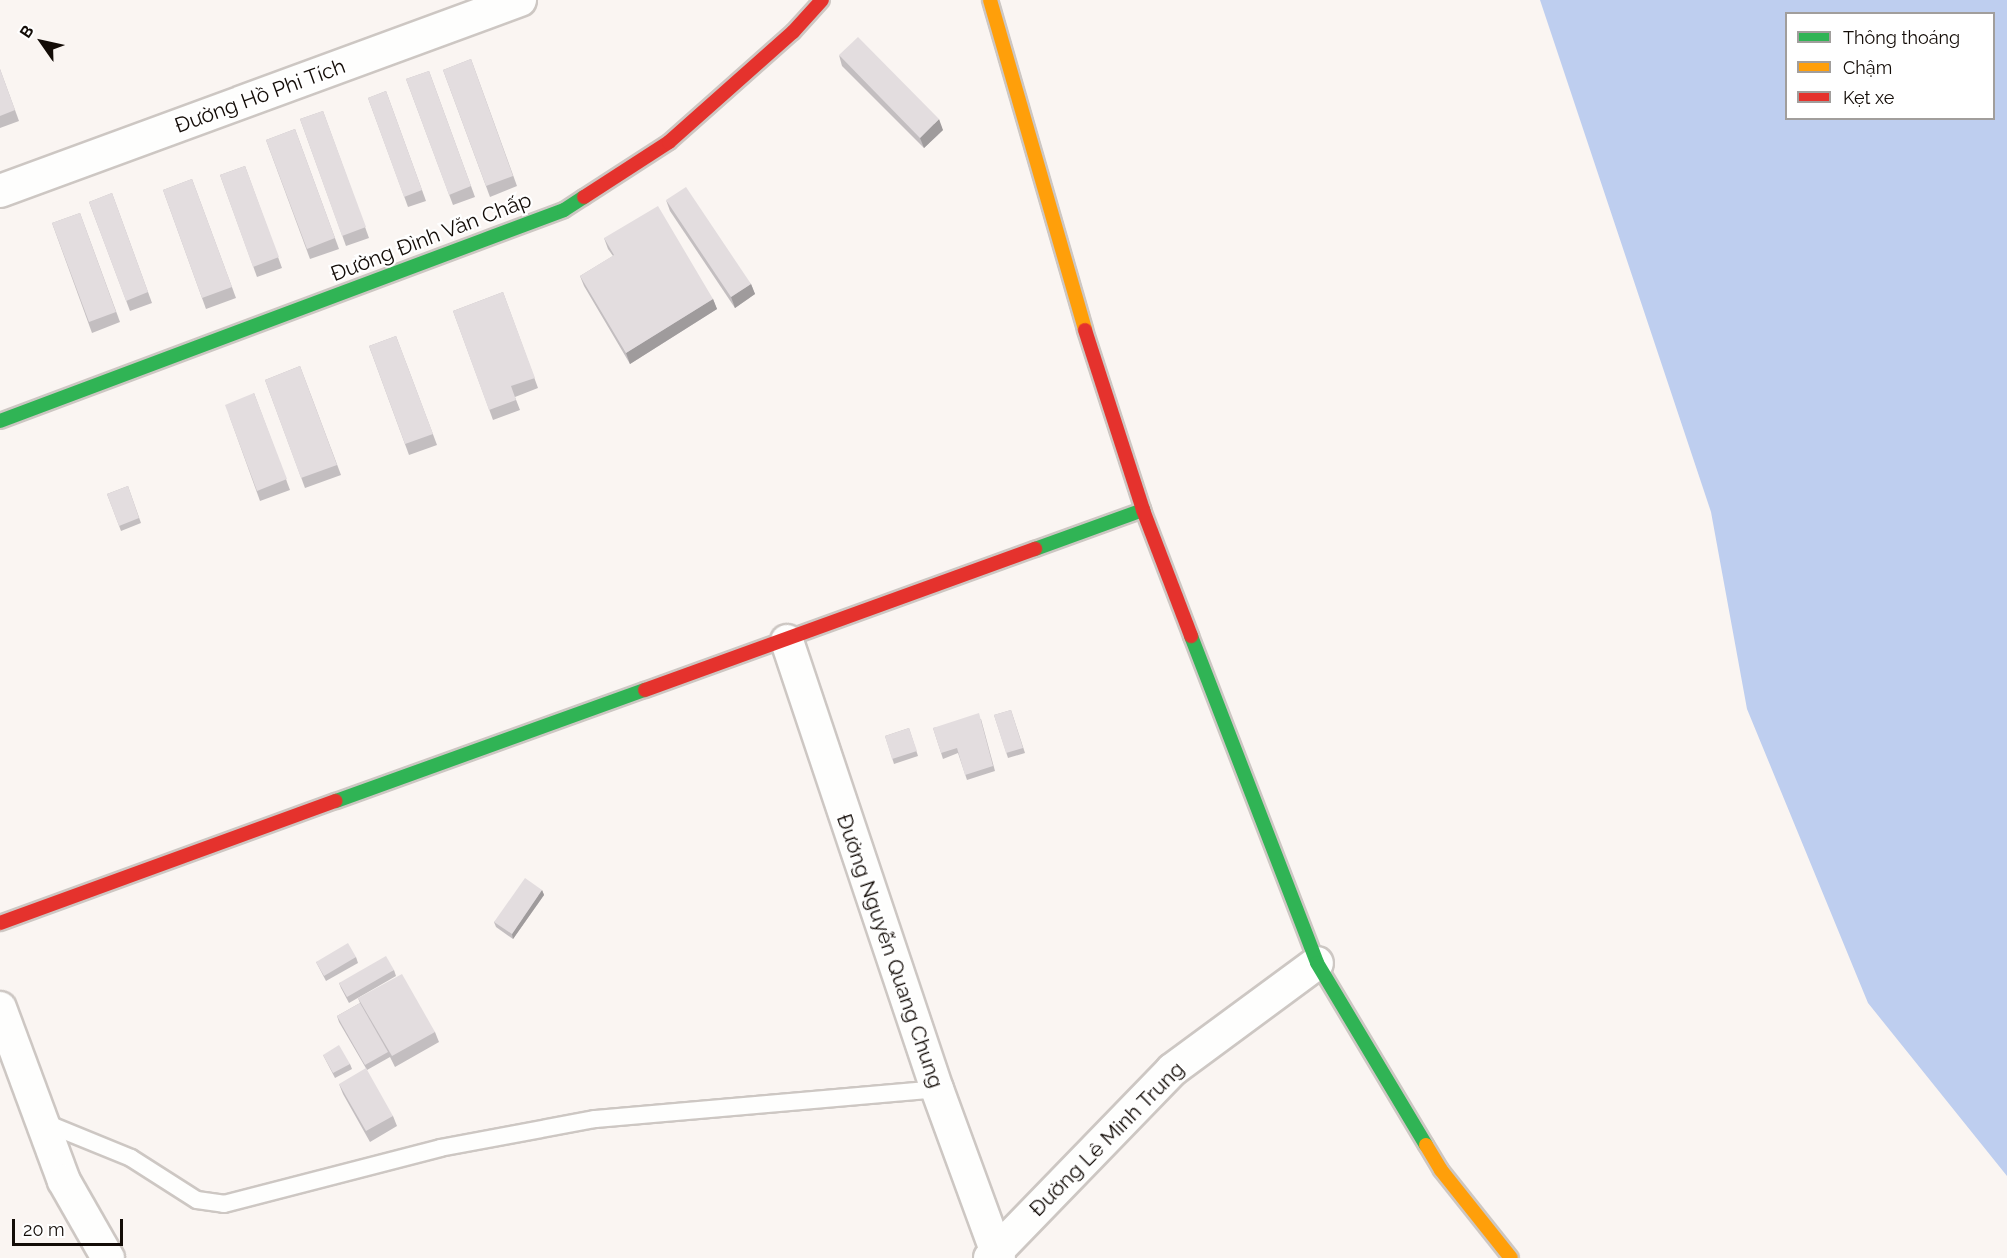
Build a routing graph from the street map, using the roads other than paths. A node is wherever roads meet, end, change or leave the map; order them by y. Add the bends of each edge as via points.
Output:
1 (520, 0) edge
2 (822, 0) edge
3 (990, 0) edge
4 (0, 191) edge
5 (0, 421) edge
6 (1143, 510) junction
7 (787, 641) junction
8 (0, 923) edge
9 (1317, 963) junction
10 (0, 1008) edge
11 (937, 1089) junction
12 (42, 1122) junction
13 (994, 1257) edge
14 (108, 1258) edge
15 (1511, 1258) edge

1 - 4 street, Đường Hồ Phi Tích
2 - 5 street, Đường Đình Văn Chấp via 793,32 669,142 564,210
3 - 6 street via 1069,282
6 - 7 street
6 - 9 street
7 - 8 street
7 - 11 street, Đường Nguyễn Quang Chung
9 - 13 street, Đường Lê Minh Trung via 1172,1070
9 - 15 street via 1441,1170
10 - 12 street
11 - 12 lane via 595,1119 440,1148 224,1203 197,1200 131,1158
11 - 13 street, Đường Nguyễn Quang Chung
12 - 14 street via 64,1181

